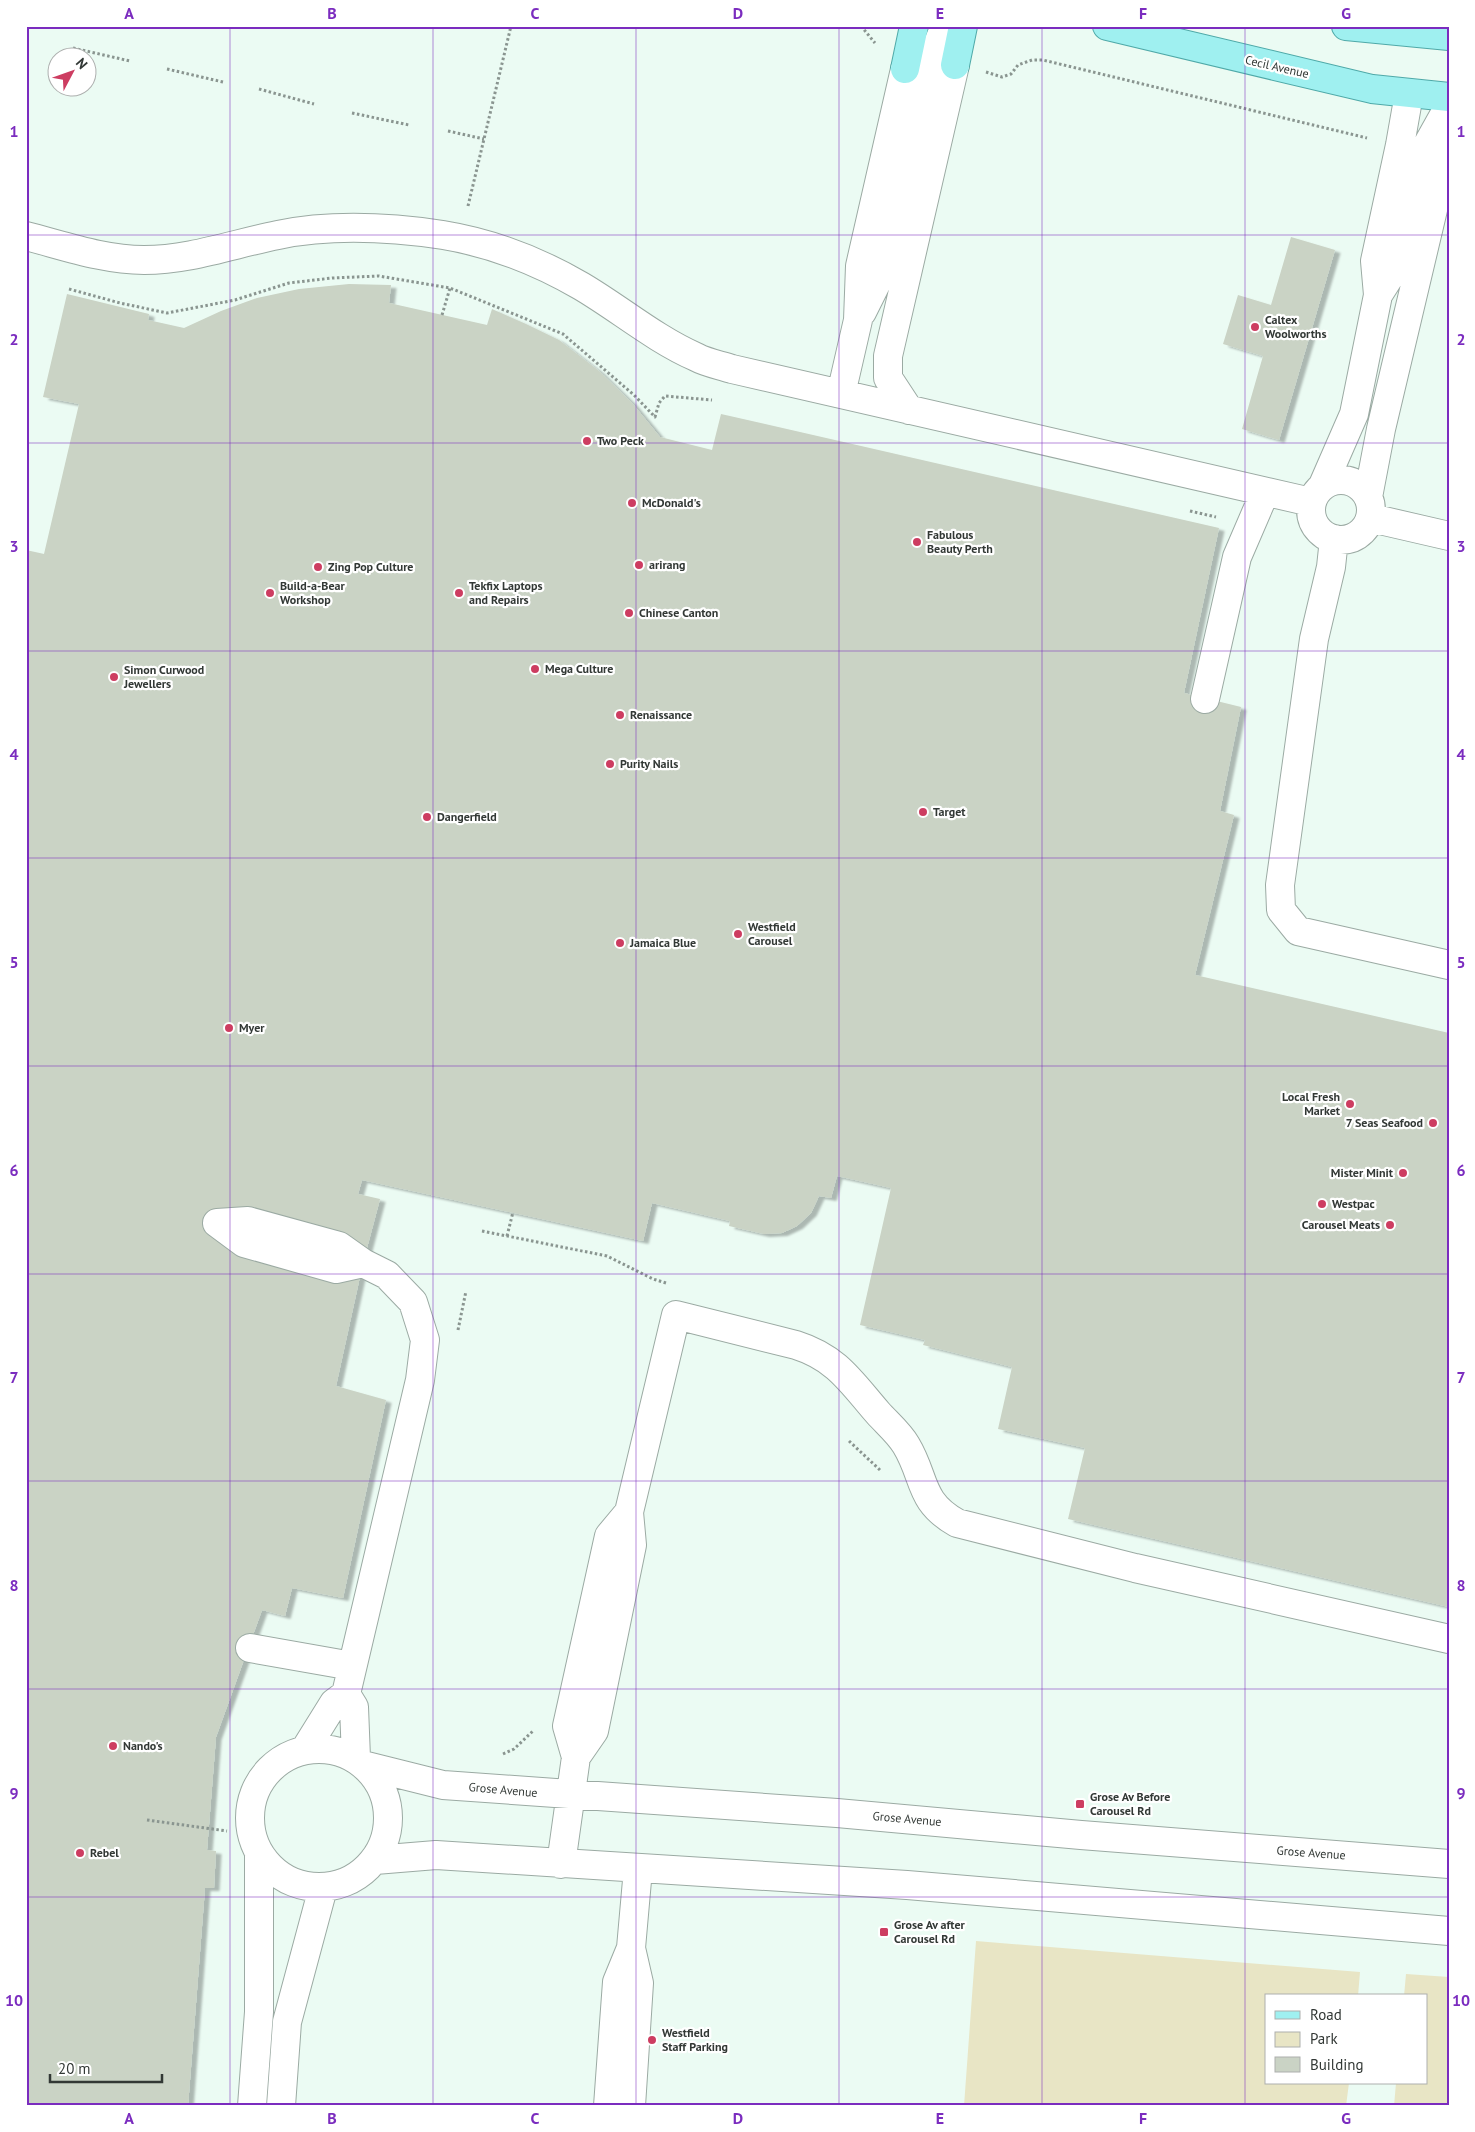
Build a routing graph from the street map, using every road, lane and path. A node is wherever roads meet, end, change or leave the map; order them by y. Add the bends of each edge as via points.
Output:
1 (511, 26) edge
2 (861, 26) edge
3 (914, 26) edge
4 (946, 26) edge
5 (963, 26) edge
6 (1107, 26) edge
7 (1346, 26) edge
8 (1449, 36) edge
9 (878, 48) dead end
10 (98, 54) edge
11 (130, 61) dead end
12 (956, 65) joint
13 (167, 69) dead end
14 (905, 69) joint
15 (989, 73) dead end
16 (223, 82) dead end
17 (259, 89) dead end
18 (1409, 94) junction
19 (1449, 97) edge
20 (314, 104) dead end
21 (1449, 106) edge
22 (352, 112) dead end
23 (408, 125) dead end
24 (448, 131) dead end
25 (484, 139) junction
26 (1374, 139) dead end
27 (1449, 142) edge
28 (468, 206) dead end
29 (26, 236) edge
30 (69, 289) dead end
31 (1378, 295) junction
32 (442, 315) dead end
33 (858, 320) junction
34 (841, 394) junction
35 (909, 410) junction
36 (1265, 492) junction
37 (1317, 494) junction
38 (1370, 508) junction
39 (1449, 536) edge
40 (1334, 539) junction
41 (1205, 698) dead end
42 (1449, 965) edge
43 (513, 1212) dead end
44 (482, 1231) dead end
45 (507, 1236) junction
46 (363, 1263) dead end
47 (672, 1284) dead end
48 (466, 1292) dead end
49 (456, 1339) dead end
50 (849, 1441) dead end
51 (882, 1472) dead end
52 (1449, 1639) edge
53 (250, 1648) dead end
54 (352, 1666) junction
55 (346, 1694) junction
56 (538, 1727) dead end
57 (306, 1748) junction
58 (500, 1755) dead end
59 (361, 1762) junction
60 (570, 1795) junction
61 (147, 1820) dead end
62 (227, 1832) dead end
63 (260, 1853) junction
64 (375, 1860) junction
65 (561, 1864) junction
66 (1449, 1864) edge
67 (638, 1868) junction
68 (323, 1888) junction
69 (1449, 1931) edge
70 (631, 1948) junction
71 (252, 2106) edge
72 (281, 2106) edge
73 (608, 2106) edge
74 (631, 2106) edge

1 - 25 path
2 - 9 path
3 - 14 main road
4 - 33 street via 931,60 883,270
5 - 12 main road
6 - 18 main road, Cecil Avenue via 1372,89
7 - 8 main road
10 - 11 path
12 - 35 street via 888,356 888,378
13 - 16 path
14 - 33 street via 860,266
15 - 26 path via 1002,77 1018,65 1043,60
17 - 20 path
18 - 19 main road, Cecil Avenue
18 - 31 street via 1375,261
21 - 31 street via 1424,149 1397,266
22 - 23 path
24 - 25 path
25 - 28 path
27 - 38 street via 1381,429
29 - 34 street via 104,256 144,260 220,250 316,229 407,230 462,238 544,266 582,286 671,345 698,358
30 - 32 path via 167,313 235,300 289,282 379,276 450,288
31 - 37 street via 1354,414
33 - 34 street
34 - 35 street
35 - 36 street
36 - 37 street
36 - 41 street via 1237,557
37 - 38 street via 1338,480 1354,482 1362,488
37 - 40 street via 1311,513 1314,523 1320,532
38 - 39 street
38 - 40 street via 1366,528 1359,535
40 - 42 street via 1331,567 1314,639 1280,885 1281,910 1298,931
43 - 45 path
44 - 45 path
45 - 47 path via 607,1256 653,1279
46 - 54 street via 388,1274 413,1302 424,1340 420,1380
48 - 49 path
50 - 51 path
52 - 60 street via 1135,1568 957,1523 930,1501 906,1444 830,1360 811,1350 676,1315 629,1512 609,1536 567,1726 576,1757
53 - 54 street
54 - 55 street
55 - 57 street via 334,1703
55 - 59 street via 354,1707
56 - 58 path via 514,1749
57 - 59 street via 332,1748
57 - 63 street via 281,1759 262,1777 251,1802 250,1828
59 - 60 street, Grose Avenue via 443,1784
59 - 64 street via 382,1787 389,1812 387,1838
60 - 65 street
60 - 66 street, Grose Avenue via 836,1813 1081,1836
61 - 62 path
63 - 68 street via 276,1872 298,1884
63 - 71 street via 259,2012
64 - 65 street via 436,1855
64 - 68 street via 361,1874 343,1884
65 - 67 street
67 - 69 street via 907,1885
67 - 70 street
68 - 72 street via 287,2022
70 - 73 street via 617,1982
70 - 74 street via 639,1983

